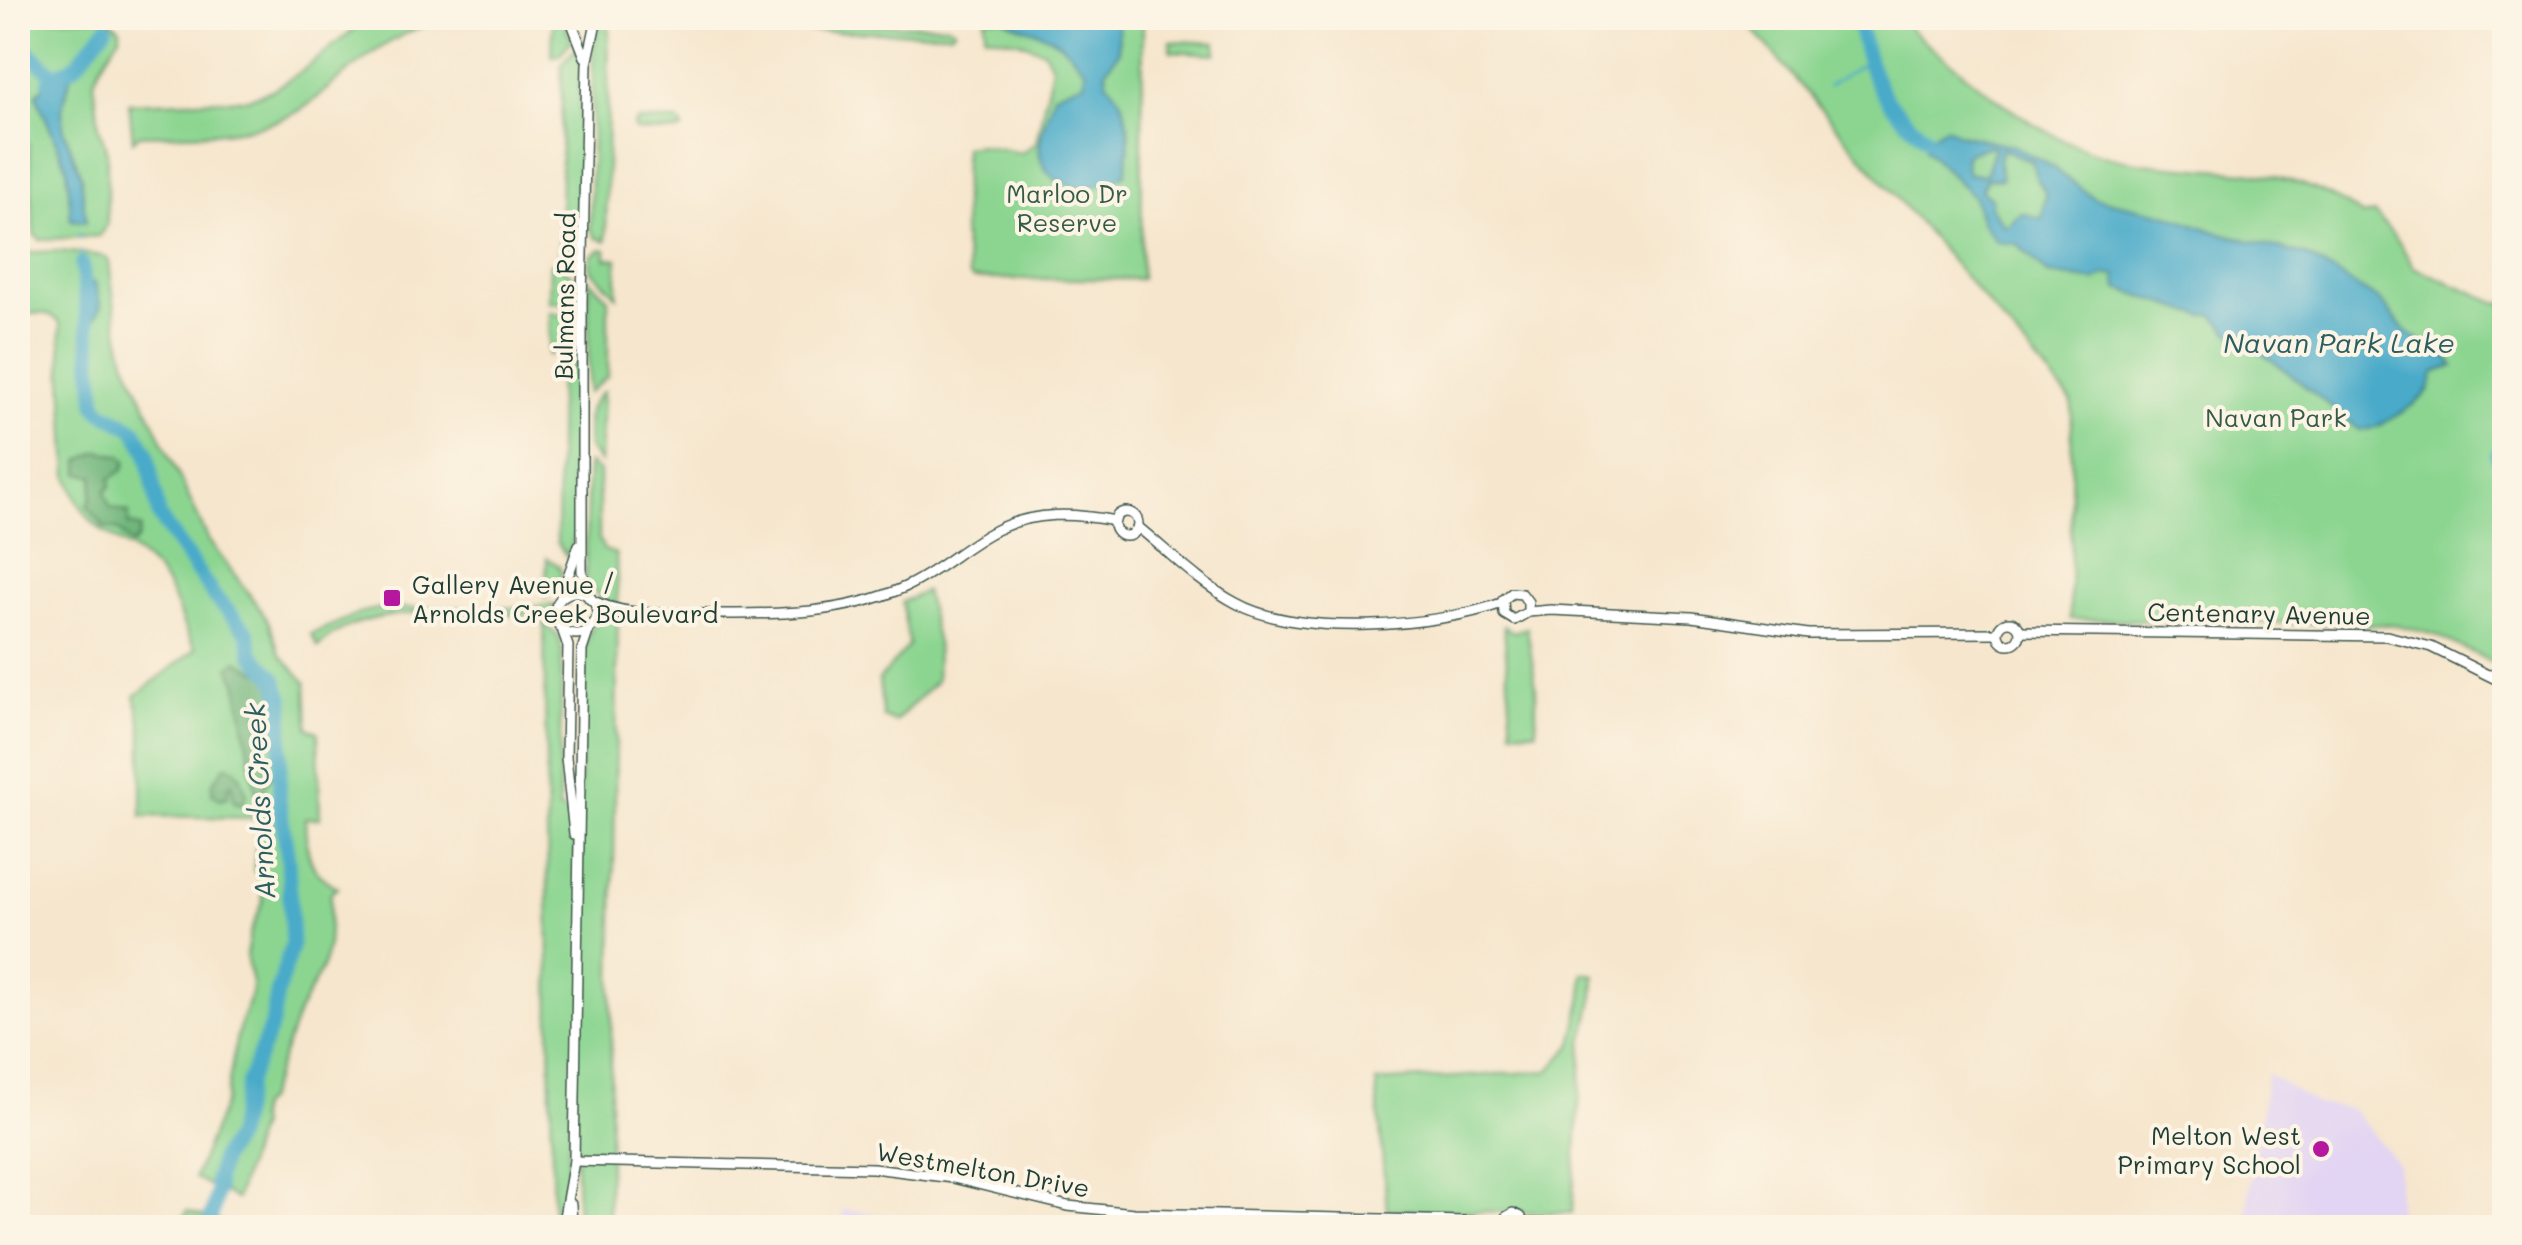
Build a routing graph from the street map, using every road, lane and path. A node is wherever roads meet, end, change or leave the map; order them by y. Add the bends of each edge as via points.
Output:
1 (570, 18) edge
2 (597, 18) edge
3 (587, 64) junction
4 (1115, 521) junction
5 (1138, 527) junction
6 (582, 528) junction
7 (560, 596) junction
8 (590, 599) junction
9 (1528, 607) junction
10 (1502, 608) junction
11 (624, 612) junction
12 (592, 626) junction
13 (562, 629) junction
14 (2020, 631) junction
15 (1997, 634) junction
16 (2504, 674) edge
17 (2489, 675) junction
18 (2504, 684) edge
19 (578, 872) junction
20 (574, 1161) junction
21 (571, 1191) junction
22 (1505, 1225) edge
23 (1522, 1225) edge
24 (562, 1228) edge
25 (572, 1228) edge
26 (1730, 1228) edge

1 - 3 street, Bulmans Road
2 - 3 street, Bulmans Road
3 - 6 street, Bulmans Road
4 - 5 street via 1130,513
4 - 5 street via 1121,534
4 - 11 street via 1082,514 1026,518 904,587 835,608 788,614
5 - 10 street via 1203,583 1240,606 1284,620 1417,623
6 - 7 street, Bulmans Road
6 - 8 street, Bulmans Road
7 - 8 street
7 - 13 street via 555,614
8 - 11 street
8 - 12 street via 596,611
9 - 10 street via 1514,620
9 - 10 street via 1516,592
9 - 15 street via 1692,617 1808,634
11 - 12 street
12 - 13 street via 576,634
12 - 19 street via 582,650
13 - 19 street
14 - 15 street via 2008,622
14 - 15 street via 2010,644
14 - 17 street, Centenary Avenue via 2387,636 2431,647
16 - 17 street, Centenary Avenue
17 - 18 street, Centenary Avenue
19 - 20 street
20 - 21 street
20 - 22 street, Westmelton Drive via 913,1172 1068,1206 1134,1213
21 - 24 street
21 - 25 street
22 - 23 street, Westmelton Drive via 1513,1213
23 - 26 street

